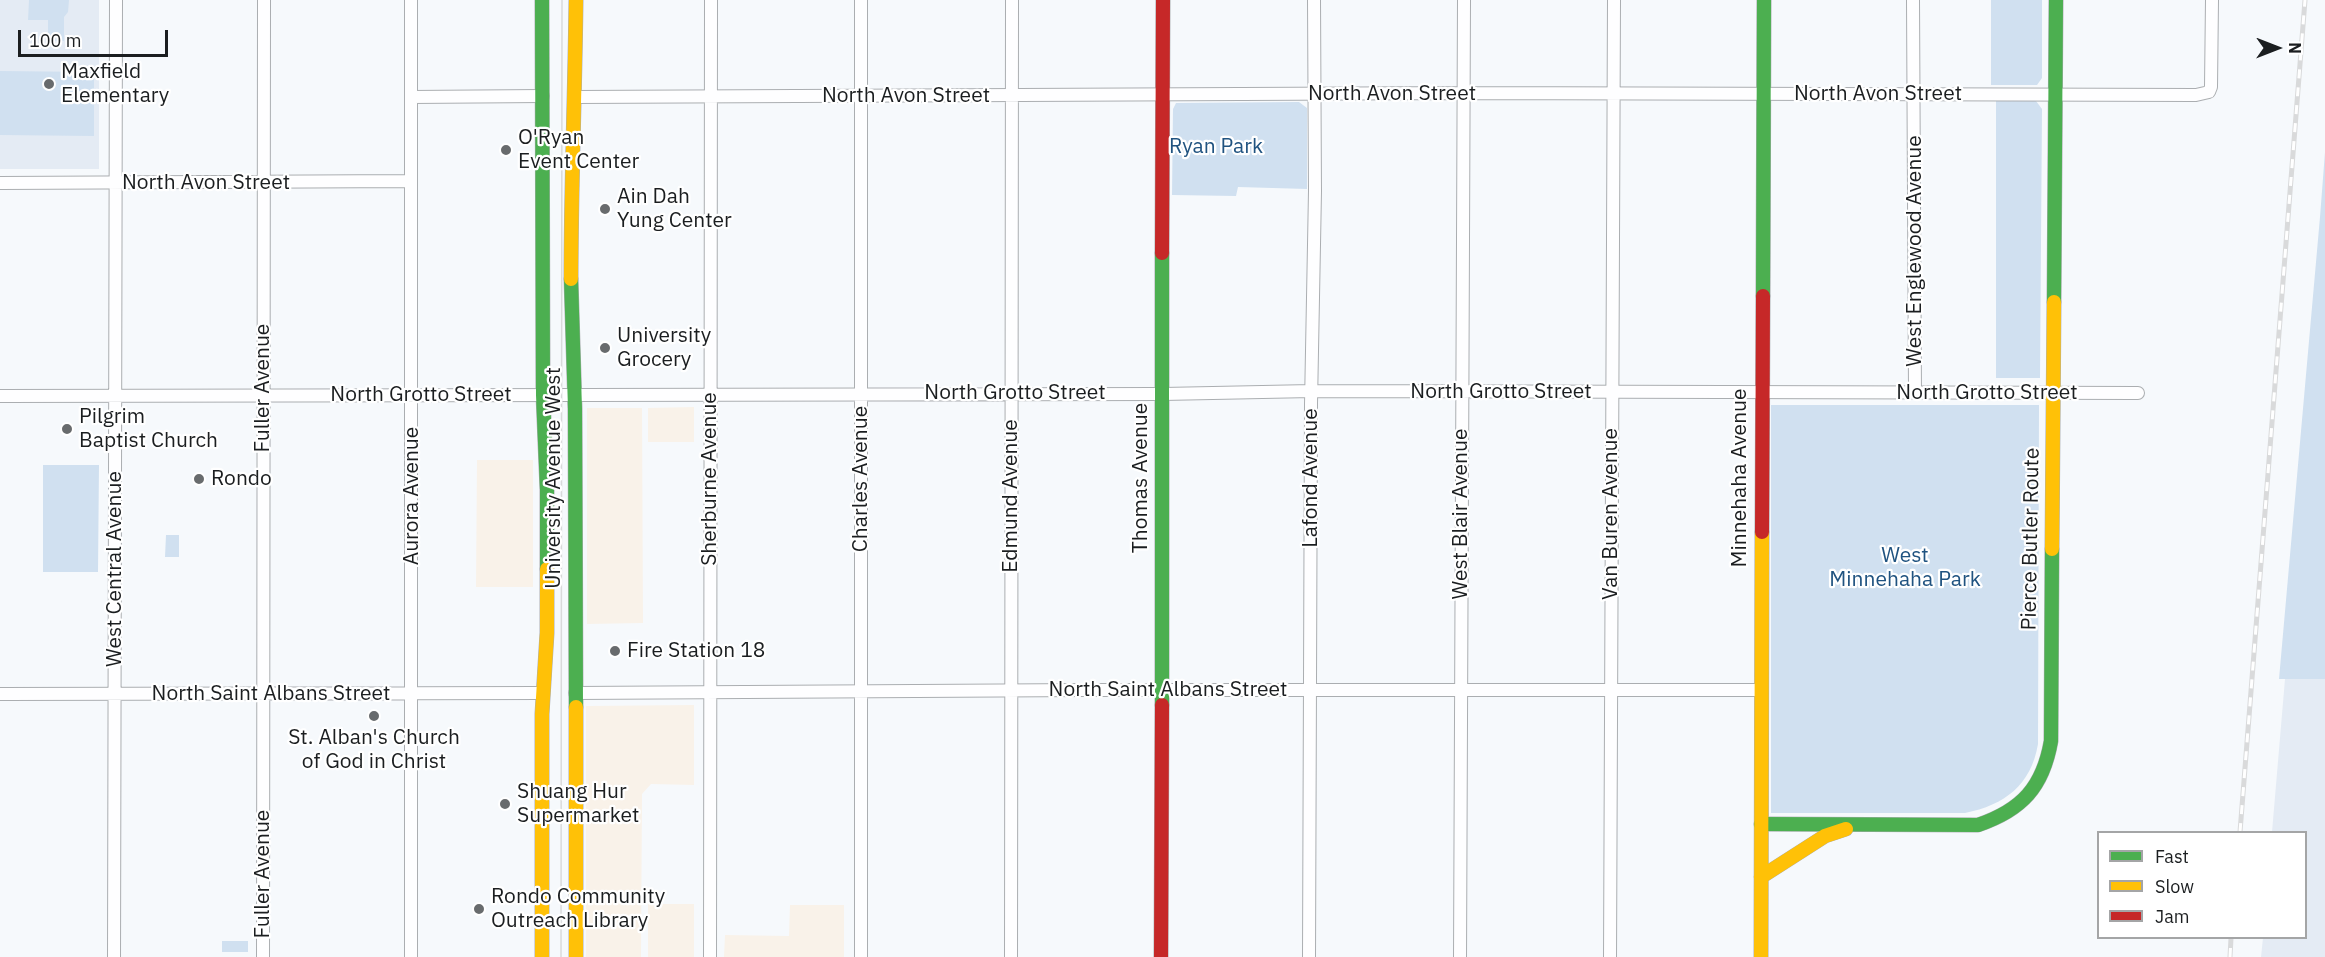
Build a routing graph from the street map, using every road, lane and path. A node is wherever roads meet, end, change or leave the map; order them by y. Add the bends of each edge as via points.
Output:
1 (116, 0) edge
2 (264, 0) edge
3 (411, 0) edge
4 (542, 0) edge
5 (576, 0) edge
6 (711, 0) edge
7 (861, 0) edge
8 (1011, 0) edge
9 (1163, 0) edge
10 (1314, 0) edge
11 (1464, 0) edge
12 (1614, 0) edge
13 (1764, 0) edge
14 (1913, 0) edge
15 (2056, 0) edge
16 (2212, 0) edge
17 (1463, 93) junction
18 (1313, 94) junction
19 (1613, 94) junction
20 (1764, 94) junction
21 (1914, 94) junction
22 (861, 95) junction
23 (1163, 95) junction
24 (2055, 95) junction
25 (543, 96) junction
26 (710, 96) junction
27 (1011, 96) junction
28 (575, 97) junction
29 (411, 98) junction
30 (411, 181) junction
31 (116, 182) junction
32 (0, 183) edge
33 (264, 183) junction
34 (1312, 392) junction
35 (1611, 392) junction
36 (1011, 393) junction
37 (1461, 393) junction
38 (1761, 393) junction
39 (1915, 393) junction
40 (2054, 393) junction
41 (2138, 393) dead end
42 (543, 394) junction
43 (575, 394) junction
44 (710, 394) junction
45 (861, 394) junction
46 (1163, 394) junction
47 (412, 395) junction
48 (0, 396) edge
49 (116, 396) junction
50 (263, 396) junction
51 (1461, 689) junction
52 (1161, 690) junction
53 (1310, 690) junction
54 (1610, 690) junction
55 (1761, 690) junction
56 (1011, 691) junction
57 (711, 692) junction
58 (861, 692) junction
59 (411, 693) junction
60 (543, 693) junction
61 (575, 693) junction
62 (0, 694) edge
63 (115, 694) junction
64 (263, 694) junction
65 (1761, 824) junction
66 (1856, 826) junction
67 (1761, 877) junction
68 (114, 957) edge
69 (263, 957) edge
70 (411, 957) edge
71 (542, 957) edge
72 (576, 957) edge
73 (710, 957) edge
74 (861, 957) edge
75 (1011, 957) edge
76 (1161, 957) edge
77 (1309, 957) edge
78 (1460, 957) edge
79 (1610, 957) edge
80 (1761, 957) edge

1 - 31 street, West Central Avenue
2 - 33 street, Fuller Avenue
3 - 29 street, Aurora Avenue
4 - 25 main road, University Avenue West
5 - 28 main road, University Avenue West
6 - 26 street, Sherburne Avenue
7 - 22 street, Charles Avenue
8 - 27 street, Edmund Avenue
9 - 23 main road, Thomas Avenue
10 - 18 street, Lafond Avenue
11 - 17 street, West Blair Avenue
12 - 19 street, Van Buren Avenue
13 - 20 main road, Minnehaha Avenue
14 - 21 street, West Englewood Avenue
15 - 24 main road, Pierce Butler Route
16 - 24 street, North Avon Street via 2209,93
17 - 18 street, North Avon Street
17 - 19 street, North Avon Street
17 - 37 street, West Blair Avenue
18 - 23 street, North Avon Street
18 - 34 street, Lafond Avenue
19 - 20 street, North Avon Street
19 - 35 street, Van Buren Avenue
20 - 21 street, North Avon Street
20 - 38 main road, Minnehaha Avenue
21 - 24 street, North Avon Street
21 - 39 street, West Englewood Avenue
22 - 26 street, North Avon Street
22 - 27 street, North Avon Street
22 - 45 street, Charles Avenue
23 - 27 street, North Avon Street
23 - 46 main road, Thomas Avenue
24 - 40 main road, Pierce Butler Route
25 - 29 street
25 - 42 main road, University Avenue West
26 - 28 street, North Avon Street
26 - 44 street, Sherburne Avenue
27 - 36 street, Edmund Avenue
28 - 43 main road, University Avenue West via 571,312
29 - 30 street, Aurora Avenue
30 - 33 street, North Avon Street
30 - 47 street, Aurora Avenue
31 - 32 street, North Avon Street
31 - 33 street, North Avon Street
31 - 49 street, West Central Avenue
33 - 50 street, Fuller Avenue
34 - 37 street, North Grotto Street
34 - 46 street, North Grotto Street
34 - 53 street, Lafond Avenue
35 - 37 street, North Grotto Street
35 - 38 street, North Grotto Street
35 - 54 street, Van Buren Avenue
36 - 45 street, North Grotto Street
36 - 46 street, North Grotto Street
36 - 56 street, Edmund Avenue
37 - 51 street, West Blair Avenue
38 - 39 street, North Grotto Street
38 - 55 main road, Minnehaha Avenue
39 - 40 street, North Grotto Street
40 - 41 street, North Grotto Street
40 - 66 main road, Pierce Butler Route via 2051,741 2043,776 2018,807 1993,821 1962,826
42 - 43 street, North Grotto Street
42 - 47 street, North Grotto Street
42 - 60 main road, University Avenue West via 547,490
43 - 44 street, North Grotto Street
43 - 61 main road, University Avenue West
44 - 45 street, North Grotto Street
44 - 57 street, Sherburne Avenue
45 - 58 street, Charles Avenue
46 - 52 main road, Thomas Avenue
47 - 50 street, North Grotto Street
47 - 59 street, Aurora Avenue
48 - 49 street, North Grotto Street
49 - 50 street, North Grotto Street
49 - 63 street, West Central Avenue
50 - 64 street, Fuller Avenue
51 - 53 street, North Saint Albans Street
51 - 54 street, North Saint Albans Street
51 - 78 street, West Blair Avenue
52 - 53 street, North Saint Albans Street
52 - 56 street, North Saint Albans Street
52 - 76 main road, Thomas Avenue
53 - 77 street, Lafond Avenue
54 - 55 street, North Saint Albans Street
54 - 79 street, Van Buren Avenue
55 - 65 main road, Minnehaha Avenue
56 - 58 street, North Saint Albans Street
56 - 75 street, Edmund Avenue
57 - 58 street, North Saint Albans Street
57 - 61 street, North Saint Albans Street
57 - 73 street, Sherburne Avenue
58 - 74 street, Charles Avenue
59 - 60 street, North Saint Albans Street
59 - 64 street, North Saint Albans Street
59 - 70 street, Aurora Avenue
60 - 71 main road, University Avenue West
61 - 72 main road, University Avenue West
62 - 63 street, North Saint Albans Street
63 - 64 street, North Saint Albans Street
63 - 68 street, West Central Avenue
64 - 69 street, Fuller Avenue
65 - 66 main road, Pierce Butler Route
65 - 67 main road, Minnehaha Avenue
66 - 67 main road via 1825,836
67 - 80 main road, Minnehaha Avenue

